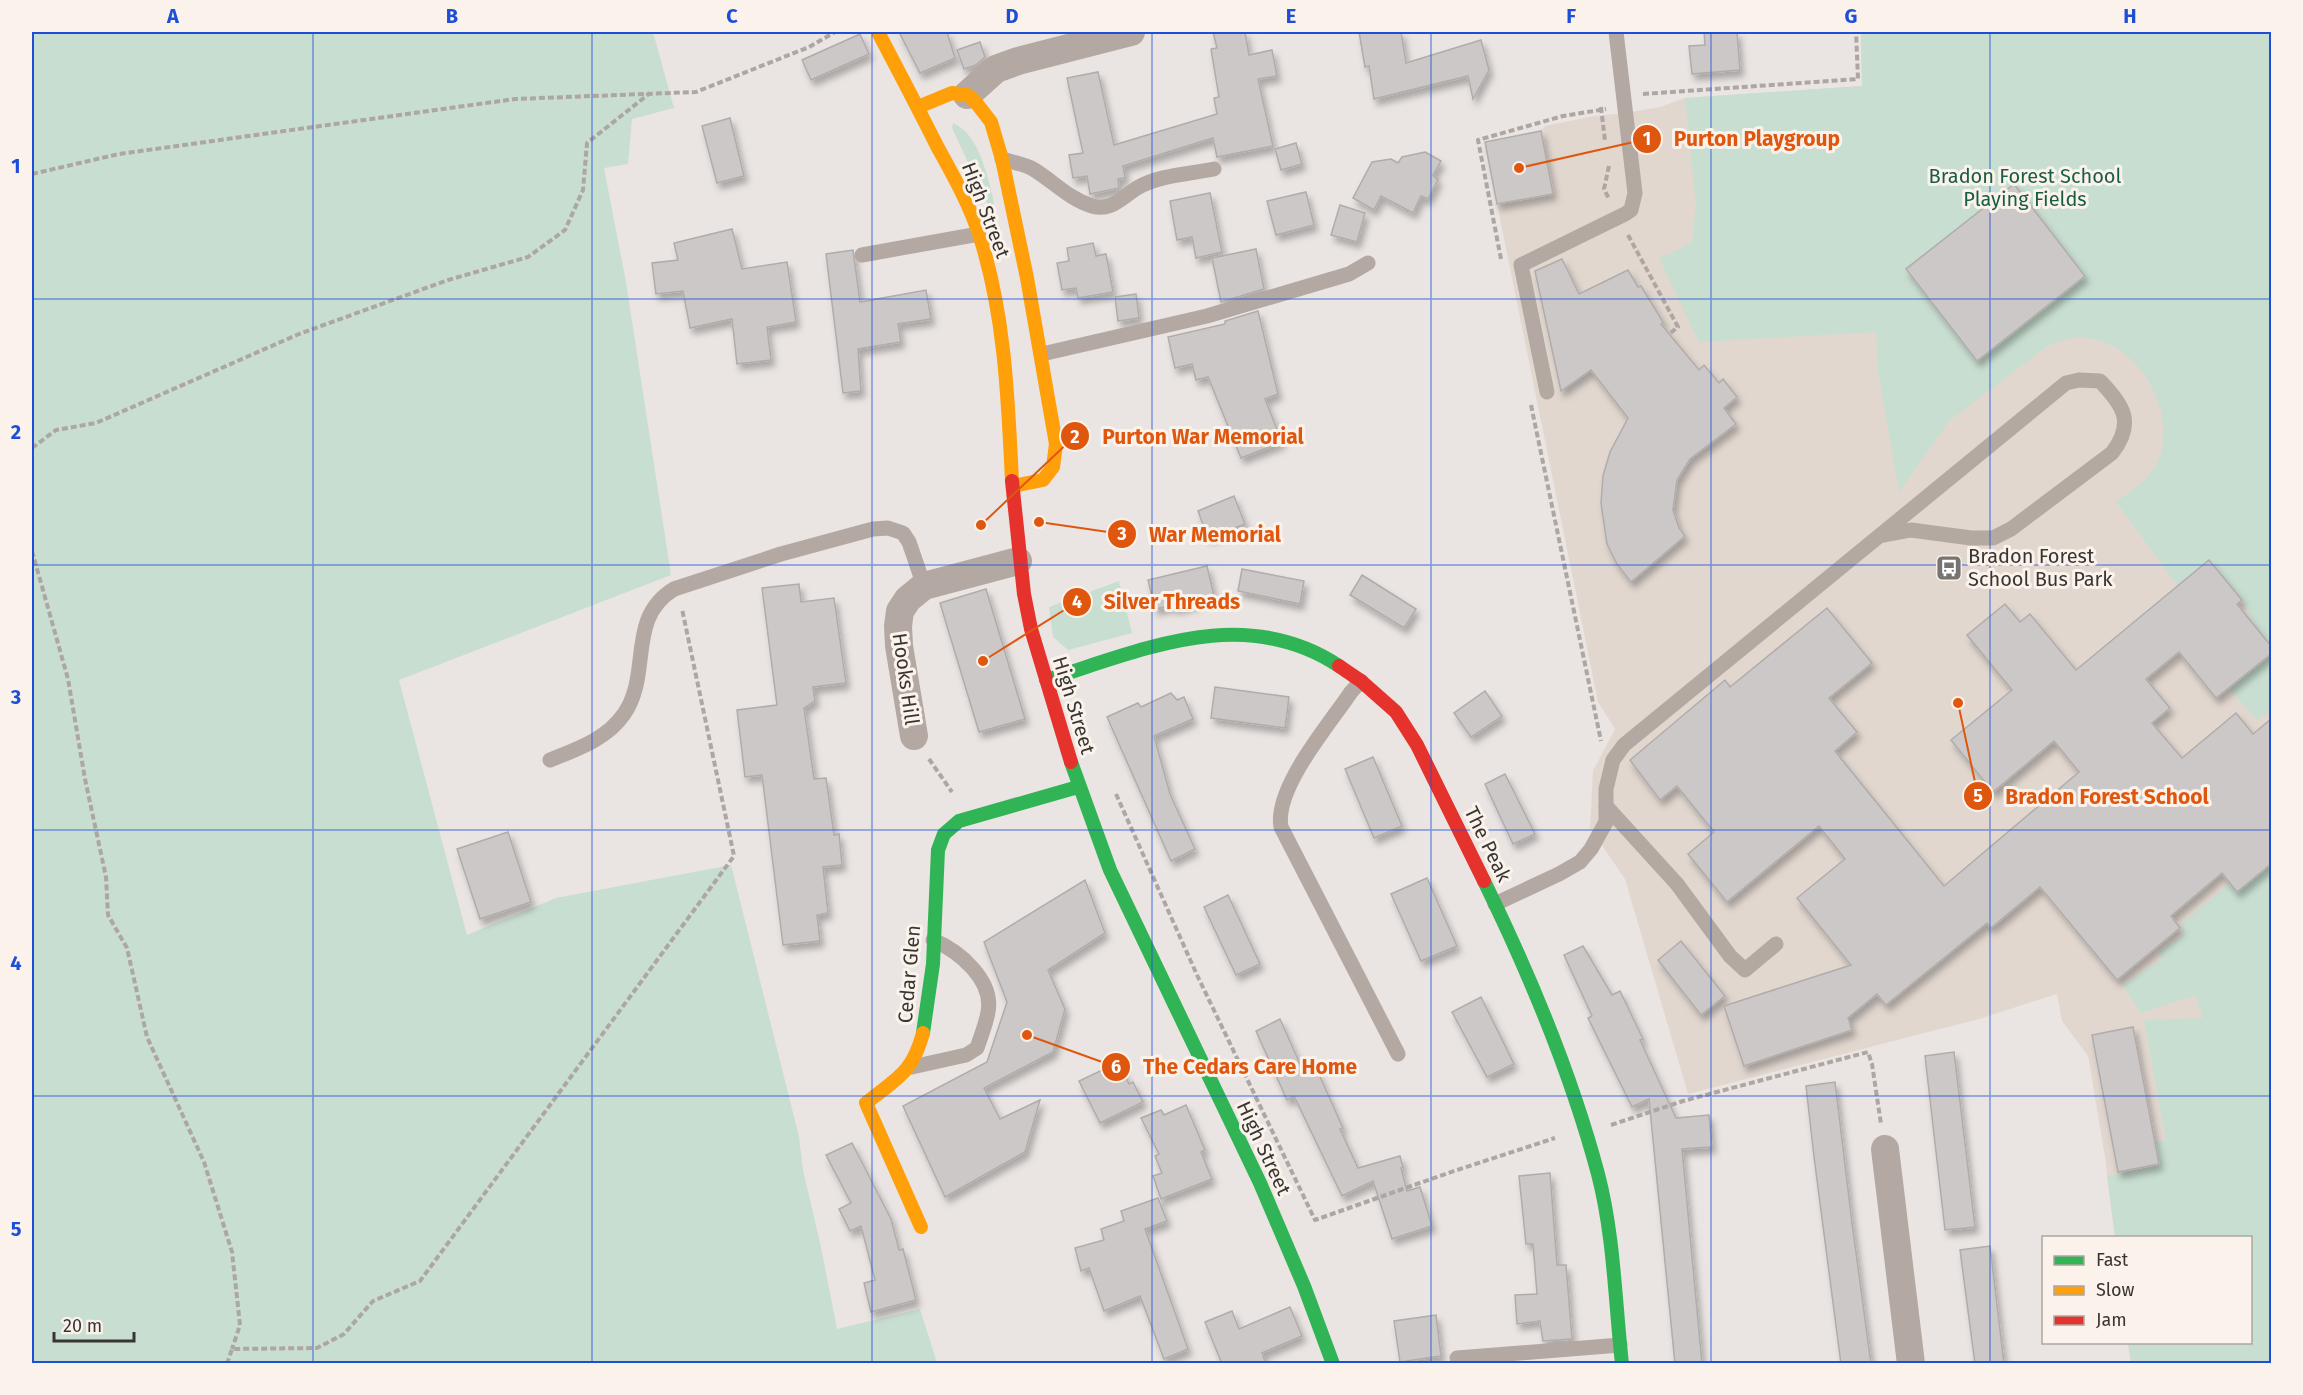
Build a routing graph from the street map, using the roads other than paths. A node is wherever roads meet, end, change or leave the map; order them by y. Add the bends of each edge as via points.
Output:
1 (878, 32) edge
2 (1131, 32) edge
3 (1616, 32) edge
4 (967, 95) junction
5 (918, 107) junction
6 (1002, 159) junction
7 (1214, 169) dead end
8 (980, 234) junction
9 (862, 255) dead end
10 (1368, 263) dead end
11 (1042, 354) junction
12 (1547, 393) dead end
13 (1013, 486) junction
14 (1879, 536) junction
15 (1018, 561) junction
16 (924, 586) junction
17 (1046, 680) junction
18 (1361, 681) junction
19 (914, 736) road end
20 (550, 759) dead end
21 (1078, 787) junction
22 (1606, 807) junction
23 (1495, 904) junction
24 (933, 940) junction
25 (1776, 944) dead end
26 (1398, 1054) dead end
27 (909, 1068) junction
28 (1885, 1149) road end
29 (921, 1227) dead end
30 (1620, 1345) junction
31 (1457, 1358) dead end
32 (1333, 1364) edge
33 (1622, 1364) edge
34 (1911, 1364) edge

1 - 5 street, High Street
2 - 4 street via 996,69
3 - 12 lane via 1635,193 1631,210 1521,265
4 - 5 street via 952,93
4 - 6 street via 991,122
5 - 8 street, High Street
6 - 7 lane via 1031,168 1094,207 1111,206 1151,182
6 - 11 street
8 - 9 lane
8 - 13 street, High Street via 994,290 1008,387
10 - 11 lane via 1349,274 1207,316
11 - 13 street via 1056,444 1053,467 1043,480
13 - 15 street, High Street
14 - 14 lane via 2066,383 2100,381 2117,399 2125,420 2123,439 2112,453 2011,529 1992,538 1911,530
14 - 22 lane via 1624,745 1613,760
15 - 16 street, Hooks Hill
15 - 17 street, High Street via 1031,630
16 - 19 street, Hooks Hill via 900,611 898,626
16 - 20 lane via 909,542 903,533 888,528 781,554 677,587 661,597 650,612 640,646 633,697 625,714 596,740
17 - 18 street, The Peak via 1178,639 1214,634 1276,639 1312,651
17 - 21 street, High Street
18 - 23 street, The Peak via 1408,728
18 - 26 lane via 1292,779 1279,816 1281,827
21 - 24 street, Cedar Glen via 959,821 944,834 938,850
21 - 32 street, High Street via 1110,870 1260,1183
22 - 23 lane via 1606,822 1580,861
22 - 25 lane via 1677,884 1730,956 1745,970
23 - 30 street, The Peak via 1559,1052 1587,1134 1608,1230
24 - 27 street, Cedar Glen via 924,1034
24 - 27 lane via 978,972 989,1011 977,1048 966,1055
27 - 29 street, Cedar Glen via 866,1103
28 - 34 street
30 - 31 lane
30 - 33 street, The Peak

